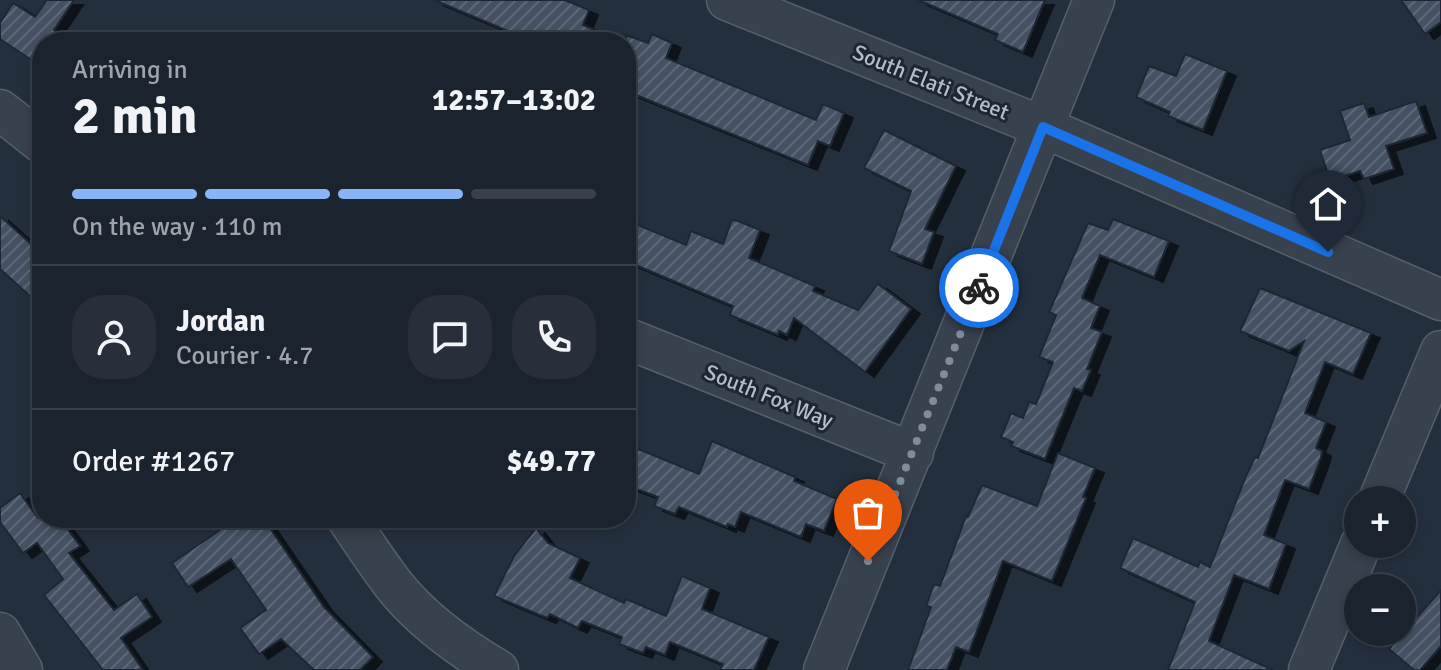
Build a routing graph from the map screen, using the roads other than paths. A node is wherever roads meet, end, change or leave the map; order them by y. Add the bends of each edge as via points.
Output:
1 (727, 0) edge
2 (1094, 0) edge
3 (0, 110) edge
4 (1043, 127) junction
5 (32, 135) edge
6 (1441, 300) edge
7 (636, 342) edge
8 (1441, 351) edge
9 (913, 453) junction
10 (1385, 486) edge
11 (354, 528) edge
12 (1355, 558) edge
13 (0, 633) edge
14 (22, 670) edge
15 (498, 670) edge
16 (824, 670) edge
17 (1309, 670) edge

1 - 4 street, South Elati Street
2 - 4 street
3 - 5 street
4 - 6 street, South Elati Street
4 - 9 street
7 - 9 street, South Fox Way
8 - 10 street
9 - 16 street
11 - 15 street via 395,586 424,616
12 - 17 street
13 - 14 street

